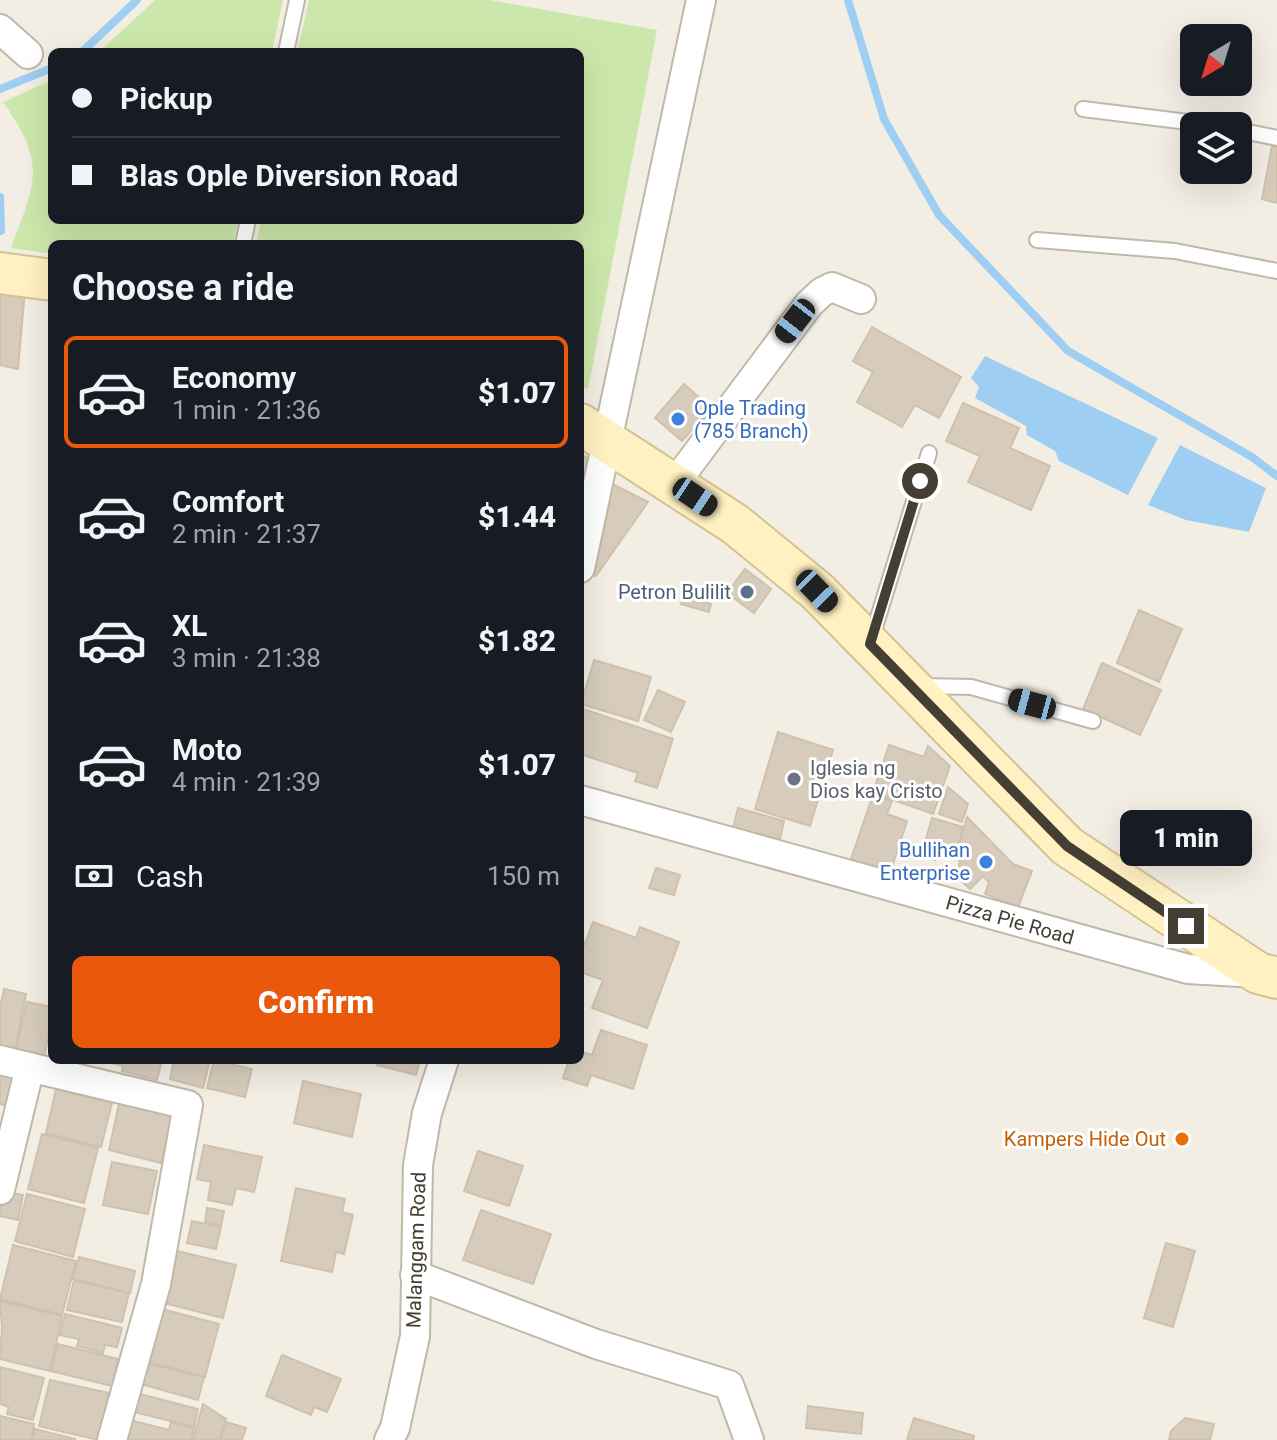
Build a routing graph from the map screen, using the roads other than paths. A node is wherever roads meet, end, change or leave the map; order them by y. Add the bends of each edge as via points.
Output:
1 (297, 0) edge
2 (701, 0) edge
3 (0, 29) edge
4 (287, 48) edge
5 (28, 54) dead end
6 (1083, 109) dead end
7 (1180, 121) edge
8 (1252, 133) edge
9 (1277, 138) edge
10 (1037, 240) dead end
11 (1277, 271) edge
12 (0, 273) edge
13 (48, 279) edge
14 (861, 299) dead end
15 (593, 432) edge
16 (929, 453) dead end
17 (675, 483) junction
18 (584, 526) edge
19 (870, 644) junction
20 (910, 685) junction
21 (1093, 721) dead end
22 (584, 801) edge
23 (1268, 976) edge
24 (0, 1060) edge
25 (443, 1064) edge
26 (30, 1067) junction
27 (0, 1190) edge
28 (415, 1275) junction
29 (112, 1440) edge
30 (389, 1440) edge
31 (749, 1440) edge

1 - 4 lane
2 - 15 street
3 - 5 street
6 - 7 lane
8 - 9 lane
10 - 11 lane via 1175,251
12 - 13 main road
14 - 17 street via 832,287 809,304
15 - 17 main road
15 - 18 street
16 - 19 lane
17 - 19 main road via 817,591
19 - 20 main road
20 - 21 lane via 971,687
20 - 23 main road via 1067,846
22 - 23 street, Pizza Pie Road via 1188,969
24 - 26 street
25 - 28 street, Malanggam Road via 418,1165
26 - 27 street
26 - 29 street via 188,1105 156,1284
28 - 30 street, Malanggam Road via 415,1336
28 - 31 street via 596,1344 729,1385

